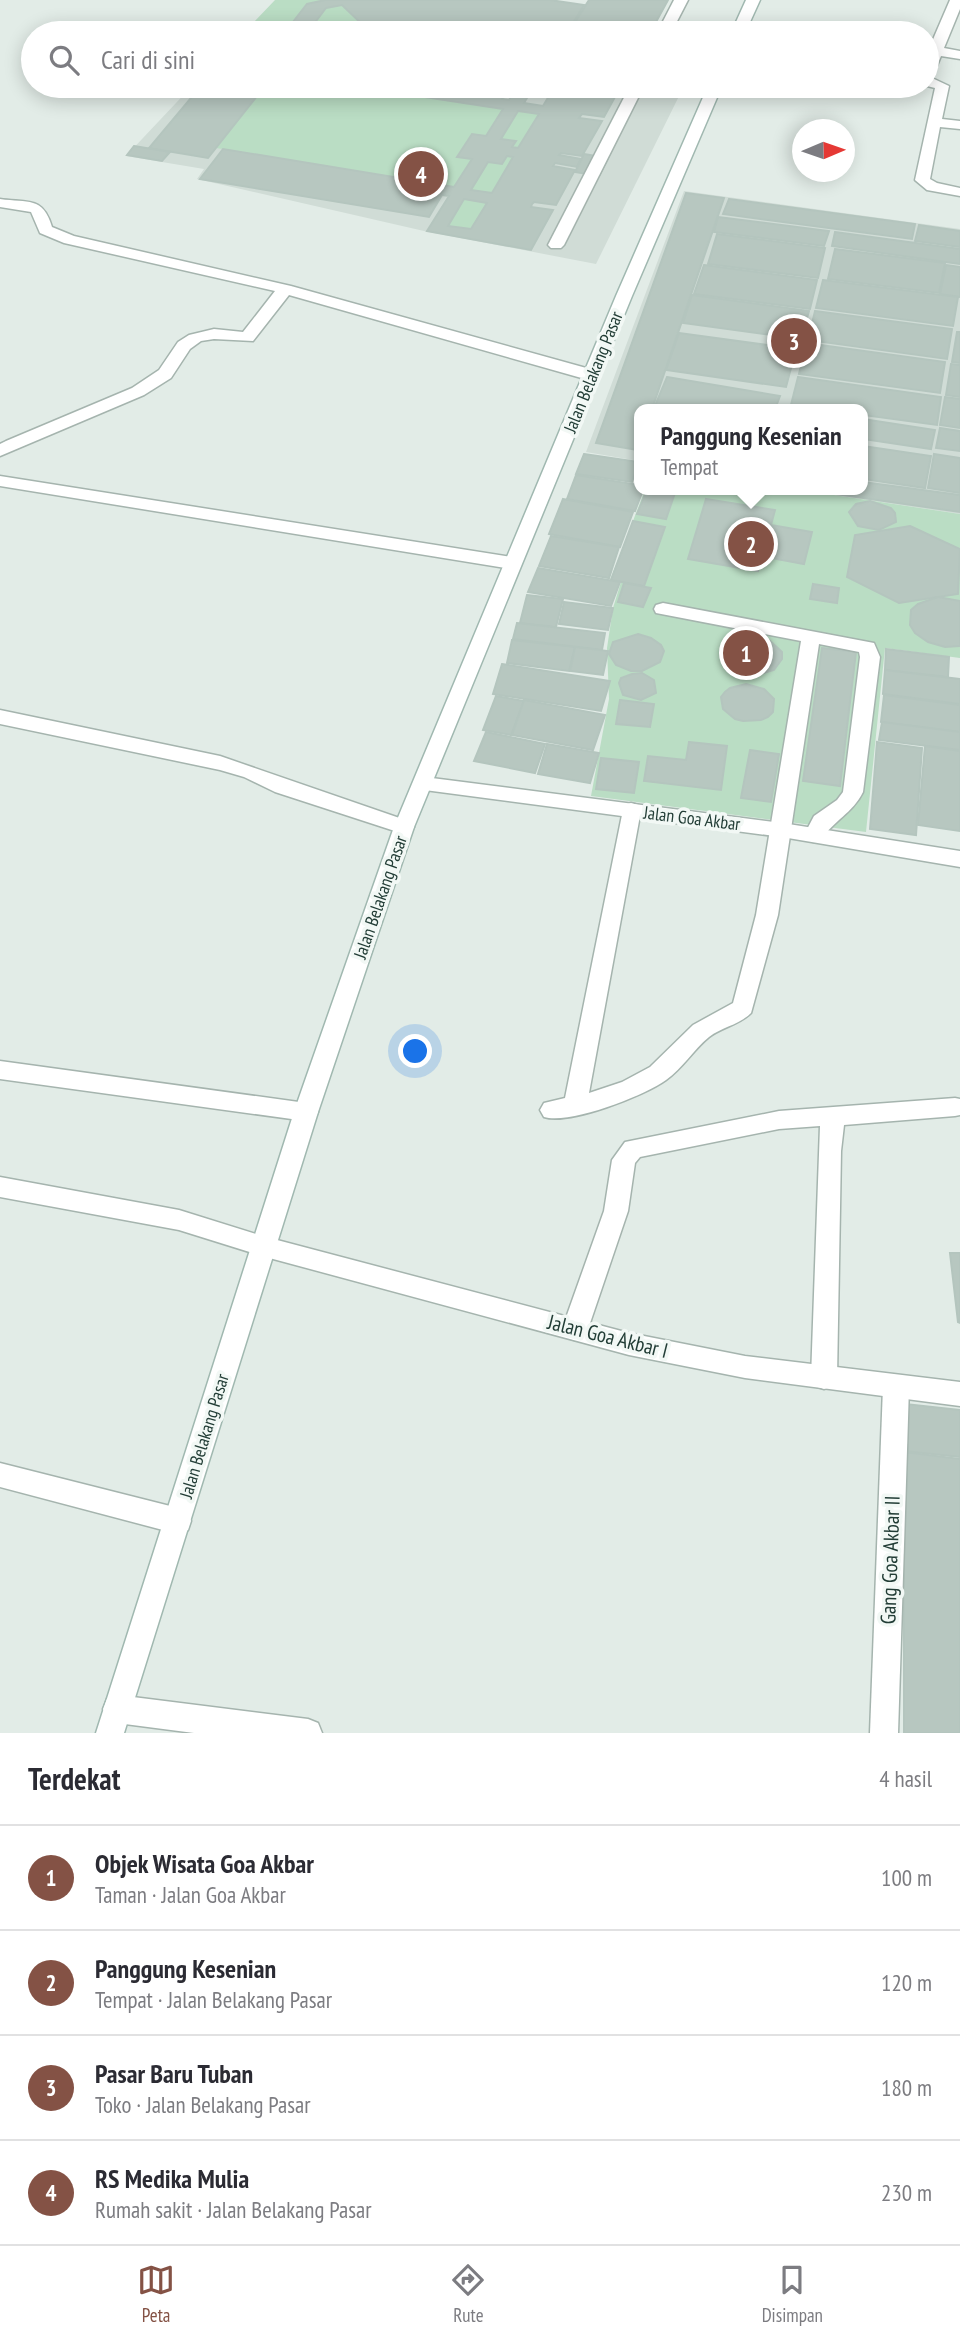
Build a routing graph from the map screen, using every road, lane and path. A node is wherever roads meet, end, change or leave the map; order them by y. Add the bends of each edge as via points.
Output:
1 (681, 0) edge
2 (753, 0) edge
3 (957, 0) edge
4 (670, 21) edge
5 (743, 21) edge
6 (939, 42) edge
7 (939, 52) edge
8 (960, 55) edge
9 (631, 98) edge
10 (710, 98) edge
11 (939, 98) edge
12 (933, 122) junction
13 (960, 125) edge
14 (960, 192) edge
15 (0, 203) edge
16 (556, 245) dead end
17 (285, 289) junction
18 (591, 375) junction
19 (0, 452) edge
20 (0, 481) edge
21 (512, 564) junction
22 (663, 609) dead end
23 (811, 635) junction
24 (0, 717) edge
25 (424, 784) junction
26 (631, 810) junction
27 (404, 827) junction
28 (782, 830) junction
29 (814, 835) junction
30 (960, 859) edge
31 (0, 1070) edge
32 (575, 1106) junction
33 (955, 1107) dead end
34 (552, 1111) dead end
35 (306, 1112) junction
36 (833, 1115) junction
37 (0, 1187) edge
38 (262, 1246) junction
39 (575, 1329) junction
40 (824, 1378) junction
41 (896, 1387) junction
42 (960, 1394) edge
43 (0, 1475) edge
44 (178, 1521) junction
45 (114, 1721) edge
46 (308, 1733) edge
47 (884, 1733) edge

1 - 4 street
2 - 5 street
3 - 6 street
7 - 8 street
9 - 16 street
10 - 18 street, Jalan Belakang Pasar
11 - 12 street
12 - 13 street
12 - 14 street via 924,181
15 - 17 street via 35,208 45,230 69,240
17 - 18 street
17 - 19 street via 247,338 226,334 191,339 175,355 168,372 131,396
18 - 21 street, Jalan Belakang Pasar
20 - 21 street
21 - 25 street, Jalan Belakang Pasar
22 - 23 street
23 - 28 street
23 - 29 street via 867,647 870,657 851,799 821,820
24 - 27 street via 220,762
25 - 26 street, Jalan Goa Akbar
25 - 27 street, Jalan Belakang Pasar
26 - 28 street, Jalan Goa Akbar
26 - 32 street
27 - 35 street, Jalan Belakang Pasar
28 - 29 street, Jalan Goa Akbar
28 - 32 street via 767,915 743,1007 699,1032 652,1078
29 - 30 street, Jalan Goa Akbar
31 - 35 street
32 - 34 street
33 - 36 street
35 - 38 street, Jalan Belakang Pasar
36 - 39 street via 747,1125 633,1149 624,1160 616,1211
36 - 40 street
37 - 38 street, Jalan Goa Akbar I via 179,1220
38 - 39 street, Jalan Goa Akbar I
38 - 44 street, Jalan Belakang Pasar
39 - 40 street, Jalan Goa Akbar I via 745,1367
40 - 41 street, Jalan Goa Akbar I
41 - 42 street, Jalan Goa Akbar I
41 - 47 street, Gang Goa Akbar II
43 - 44 street
44 - 45 street, Jalan Belakang Pasar
45 - 46 street

